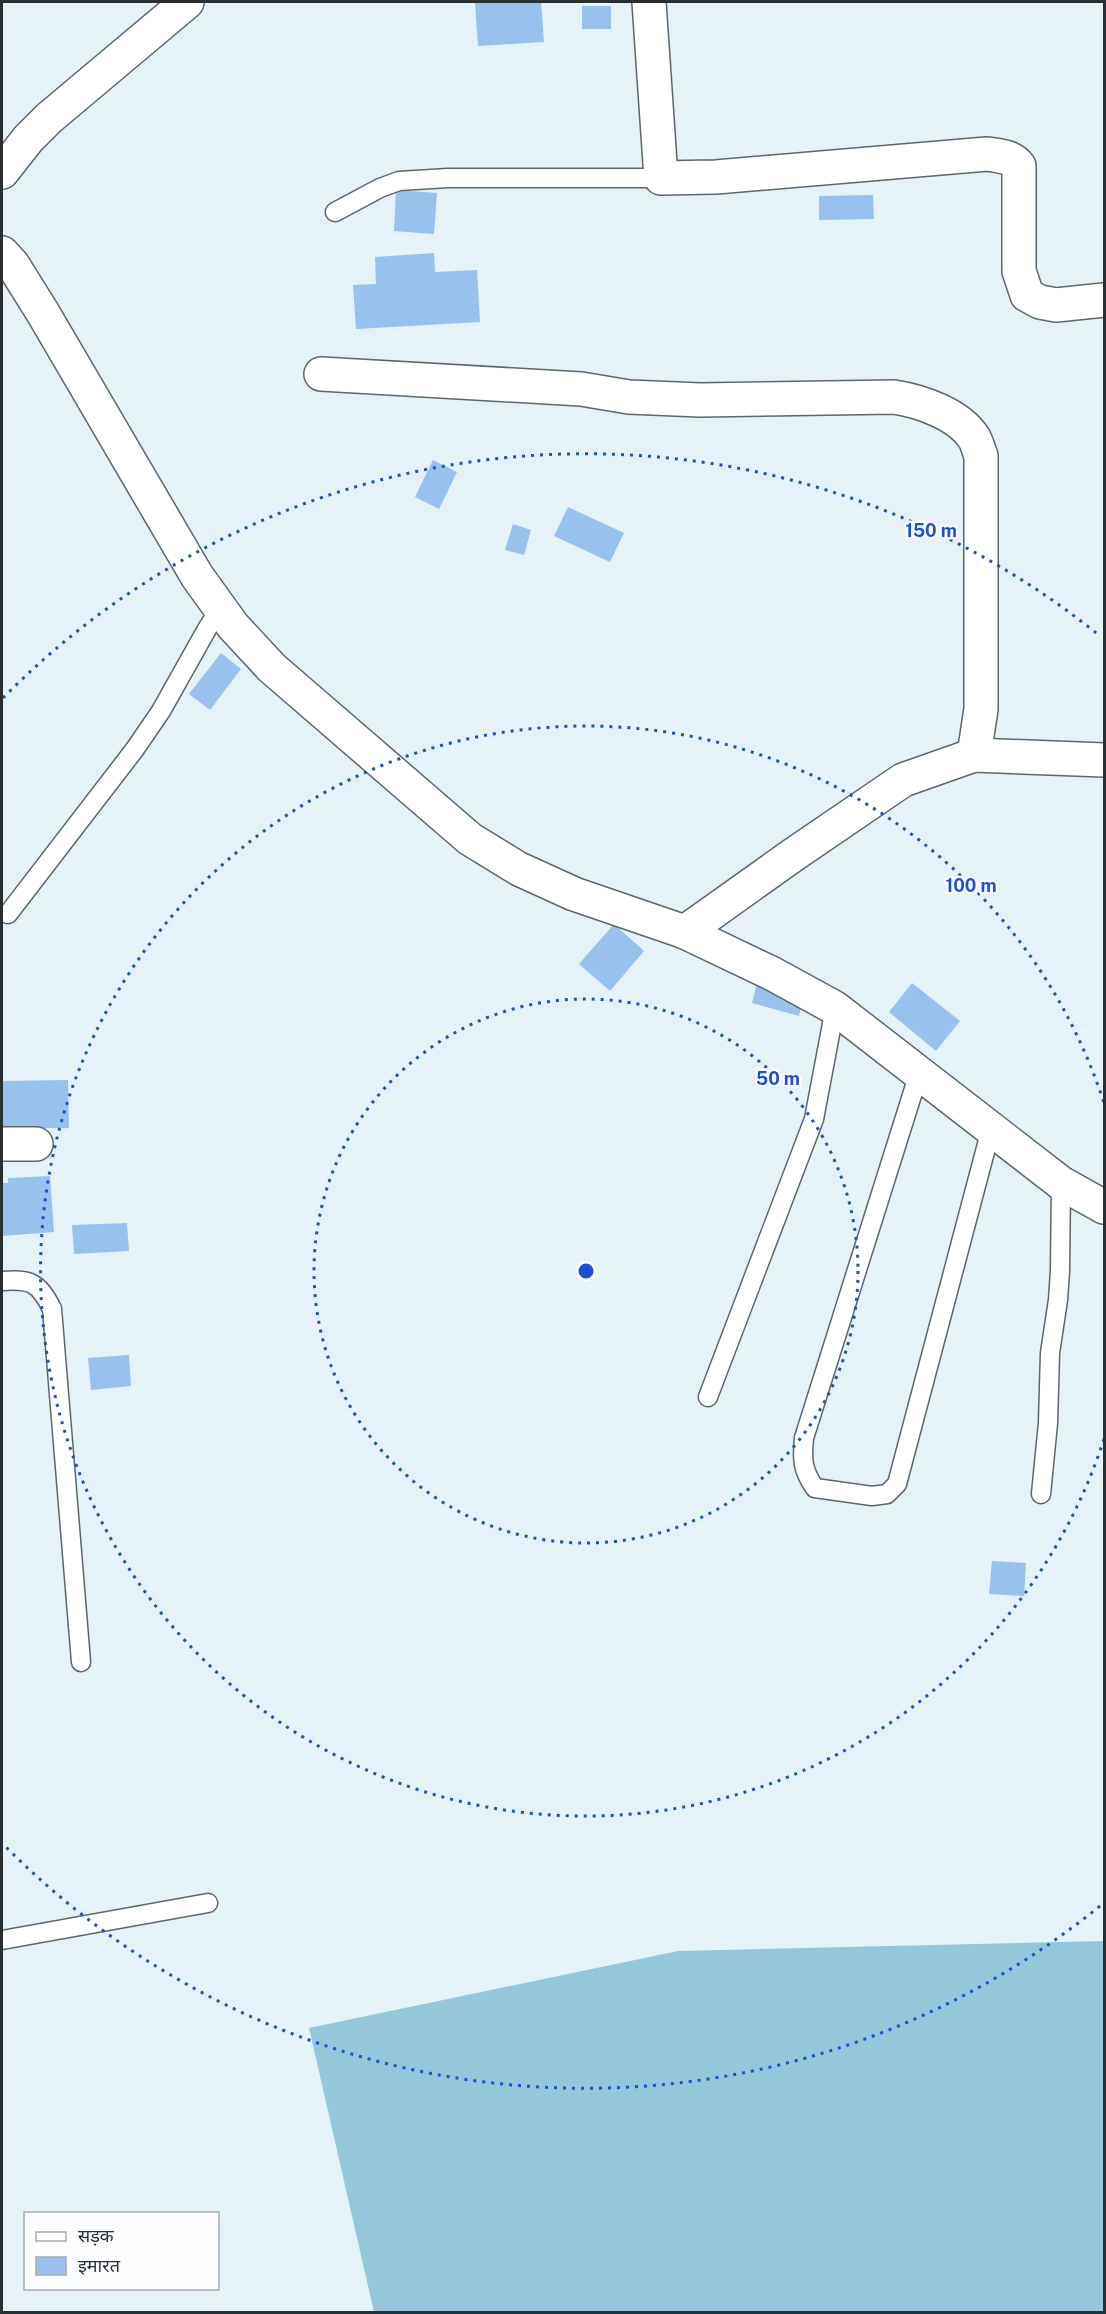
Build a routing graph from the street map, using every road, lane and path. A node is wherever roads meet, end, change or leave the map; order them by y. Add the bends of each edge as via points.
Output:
1 (187, 2) edge
2 (648, 2) edge
3 (2, 172) edge
4 (661, 178) junction
5 (335, 212) dead end
6 (2, 253) edge
7 (1104, 300) edge
8 (321, 374) dead end
9 (220, 609) junction
10 (975, 755) junction
11 (1104, 760) edge
12 (8, 914) dead end
13 (685, 933) junction
14 (835, 1008) junction
15 (919, 1073) junction
16 (991, 1129) junction
17 (2, 1144) edge
18 (36, 1144) dead end
19 (1061, 1183) junction
20 (1104, 1207) edge
21 (2, 1281) edge
22 (708, 1397) dead end
23 (1041, 1494) dead end
24 (81, 1662) dead end
25 (208, 1903) dead end
26 (2, 1940) edge

1 - 3 street via 48,118
2 - 4 street
4 - 5 lane via 448,178 399,182
4 - 7 street via 716,177 987,154 1006,157 1019,166 1019,271 1027,294 1056,306
6 - 9 street via 43,313
8 - 10 street via 700,400 894,397 932,407 959,423 974,438 981,456 981,709
9 - 12 lane via 135,749
9 - 13 street via 272,668 470,839 519,869 574,894
10 - 11 street
10 - 13 street via 903,780
13 - 14 street
14 - 15 street
14 - 22 lane via 814,1119
15 - 16 street
15 - 16 lane via 804,1438 806,1475 815,1488 872,1496 887,1494 897,1484
16 - 19 street
17 - 18 street
19 - 20 street
19 - 23 lane via 1060,1271 1050,1353
21 - 24 lane via 22,1280 36,1285 52,1309
25 - 26 lane

